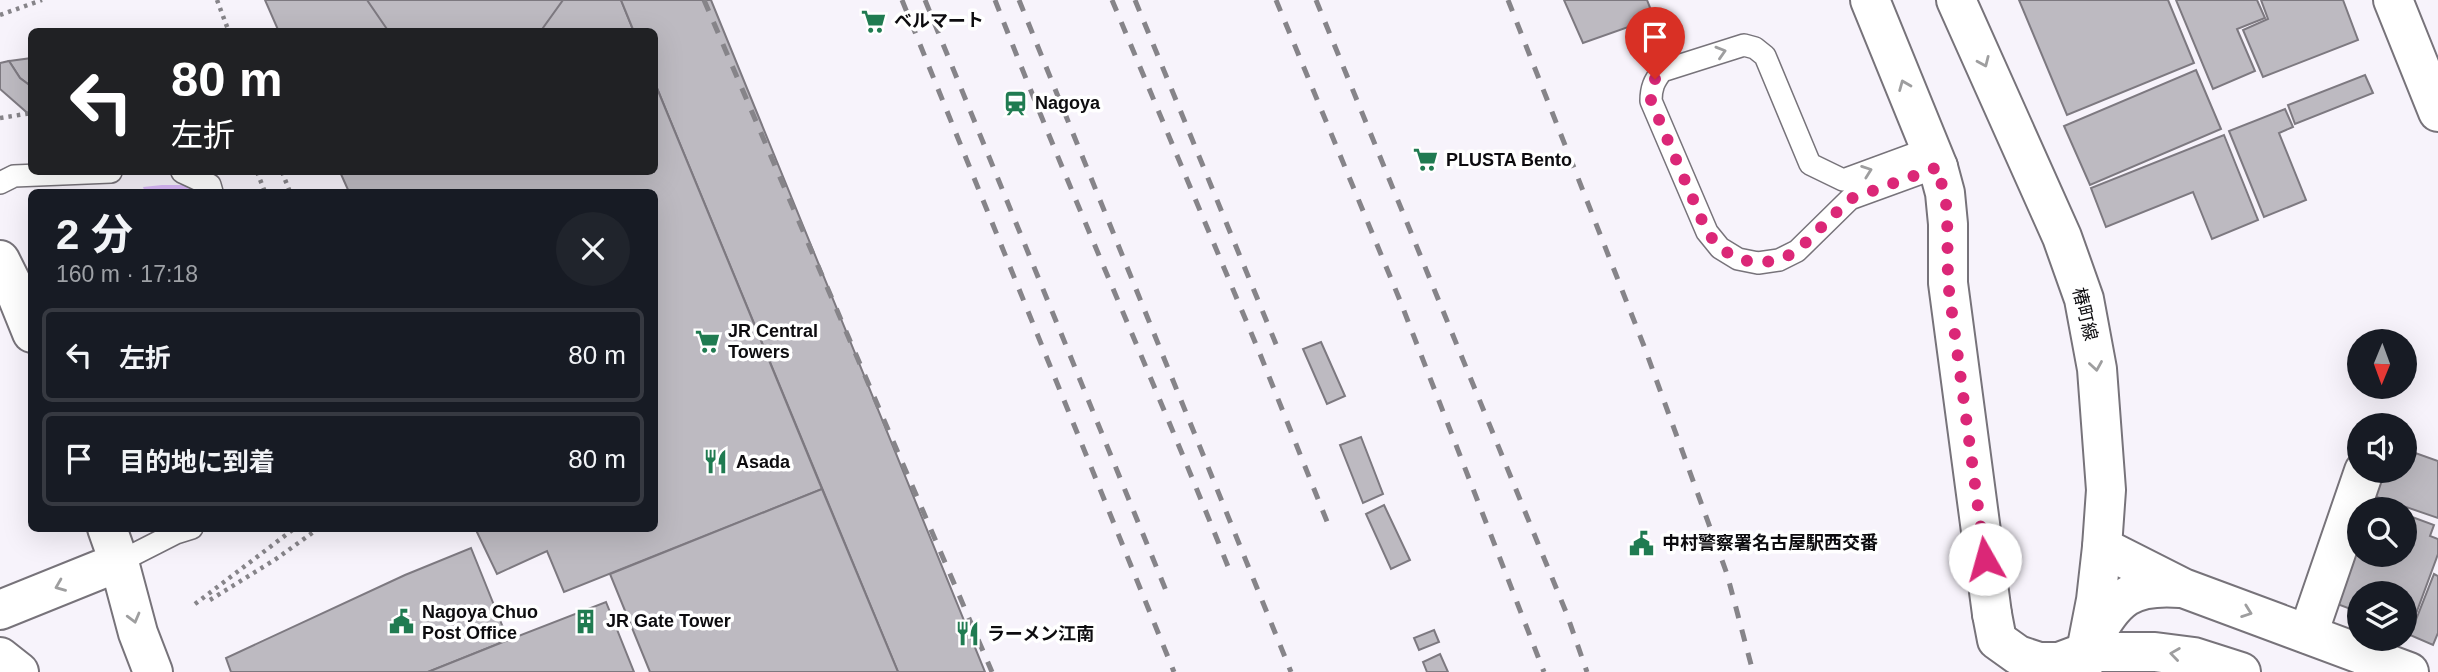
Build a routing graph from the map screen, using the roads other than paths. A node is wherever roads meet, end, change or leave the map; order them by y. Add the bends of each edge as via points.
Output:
1 (1870, 0) edge
2 (1956, 0) edge
3 (2393, 0) edge
4 (2438, 111) edge
5 (1934, 158) junction
6 (38, 175) edge
7 (188, 175) edge
8 (0, 183) edge
9 (211, 189) edge
10 (0, 260) edge
11 (28, 323) edge
12 (2360, 483) edge
13 (179, 532) edge
14 (113, 545) edge
15 (2102, 547) junction
16 (2183, 588) junction
17 (0, 610) edge
18 (1992, 614) junction
19 (2308, 634) junction
20 (0, 657) edge
21 (2080, 665) edge
22 (19, 672) edge
23 (153, 672) edge
24 (1992, 672) edge
25 (2241, 672) edge
26 (2409, 672) edge

5 -> 1 street
2 -> 15 street, 椿町線 via 2062,237 2084,299 2104,438
3 - 4 street
5 -> 5 lane via 1850,199 1797,251 1758,263 1738,259 1720,248 1707,232 1651,101 1651,90 1662,71 1732,48 1755,48 1771,66 1810,164 1843,180
5 - 18 street via 1945,193 1948,283
6 - 8 lane via 14,176
7 - 9 lane
10 - 11 street
12 - 19 street
13 - 14 lane
14 -> 17 street
14 -> 23 street
15 - 16 street
15 - 21 street, 椿町線
16 -> 19 street
16 - 21 street via 2156,586 2137,590 2121,601 2104,619
18 - 21 street via 1997,640 2018,655 2039,662
18 - 24 street
19 - 26 street
20 - 22 street
25 -> 21 street via 2194,657 2155,652

